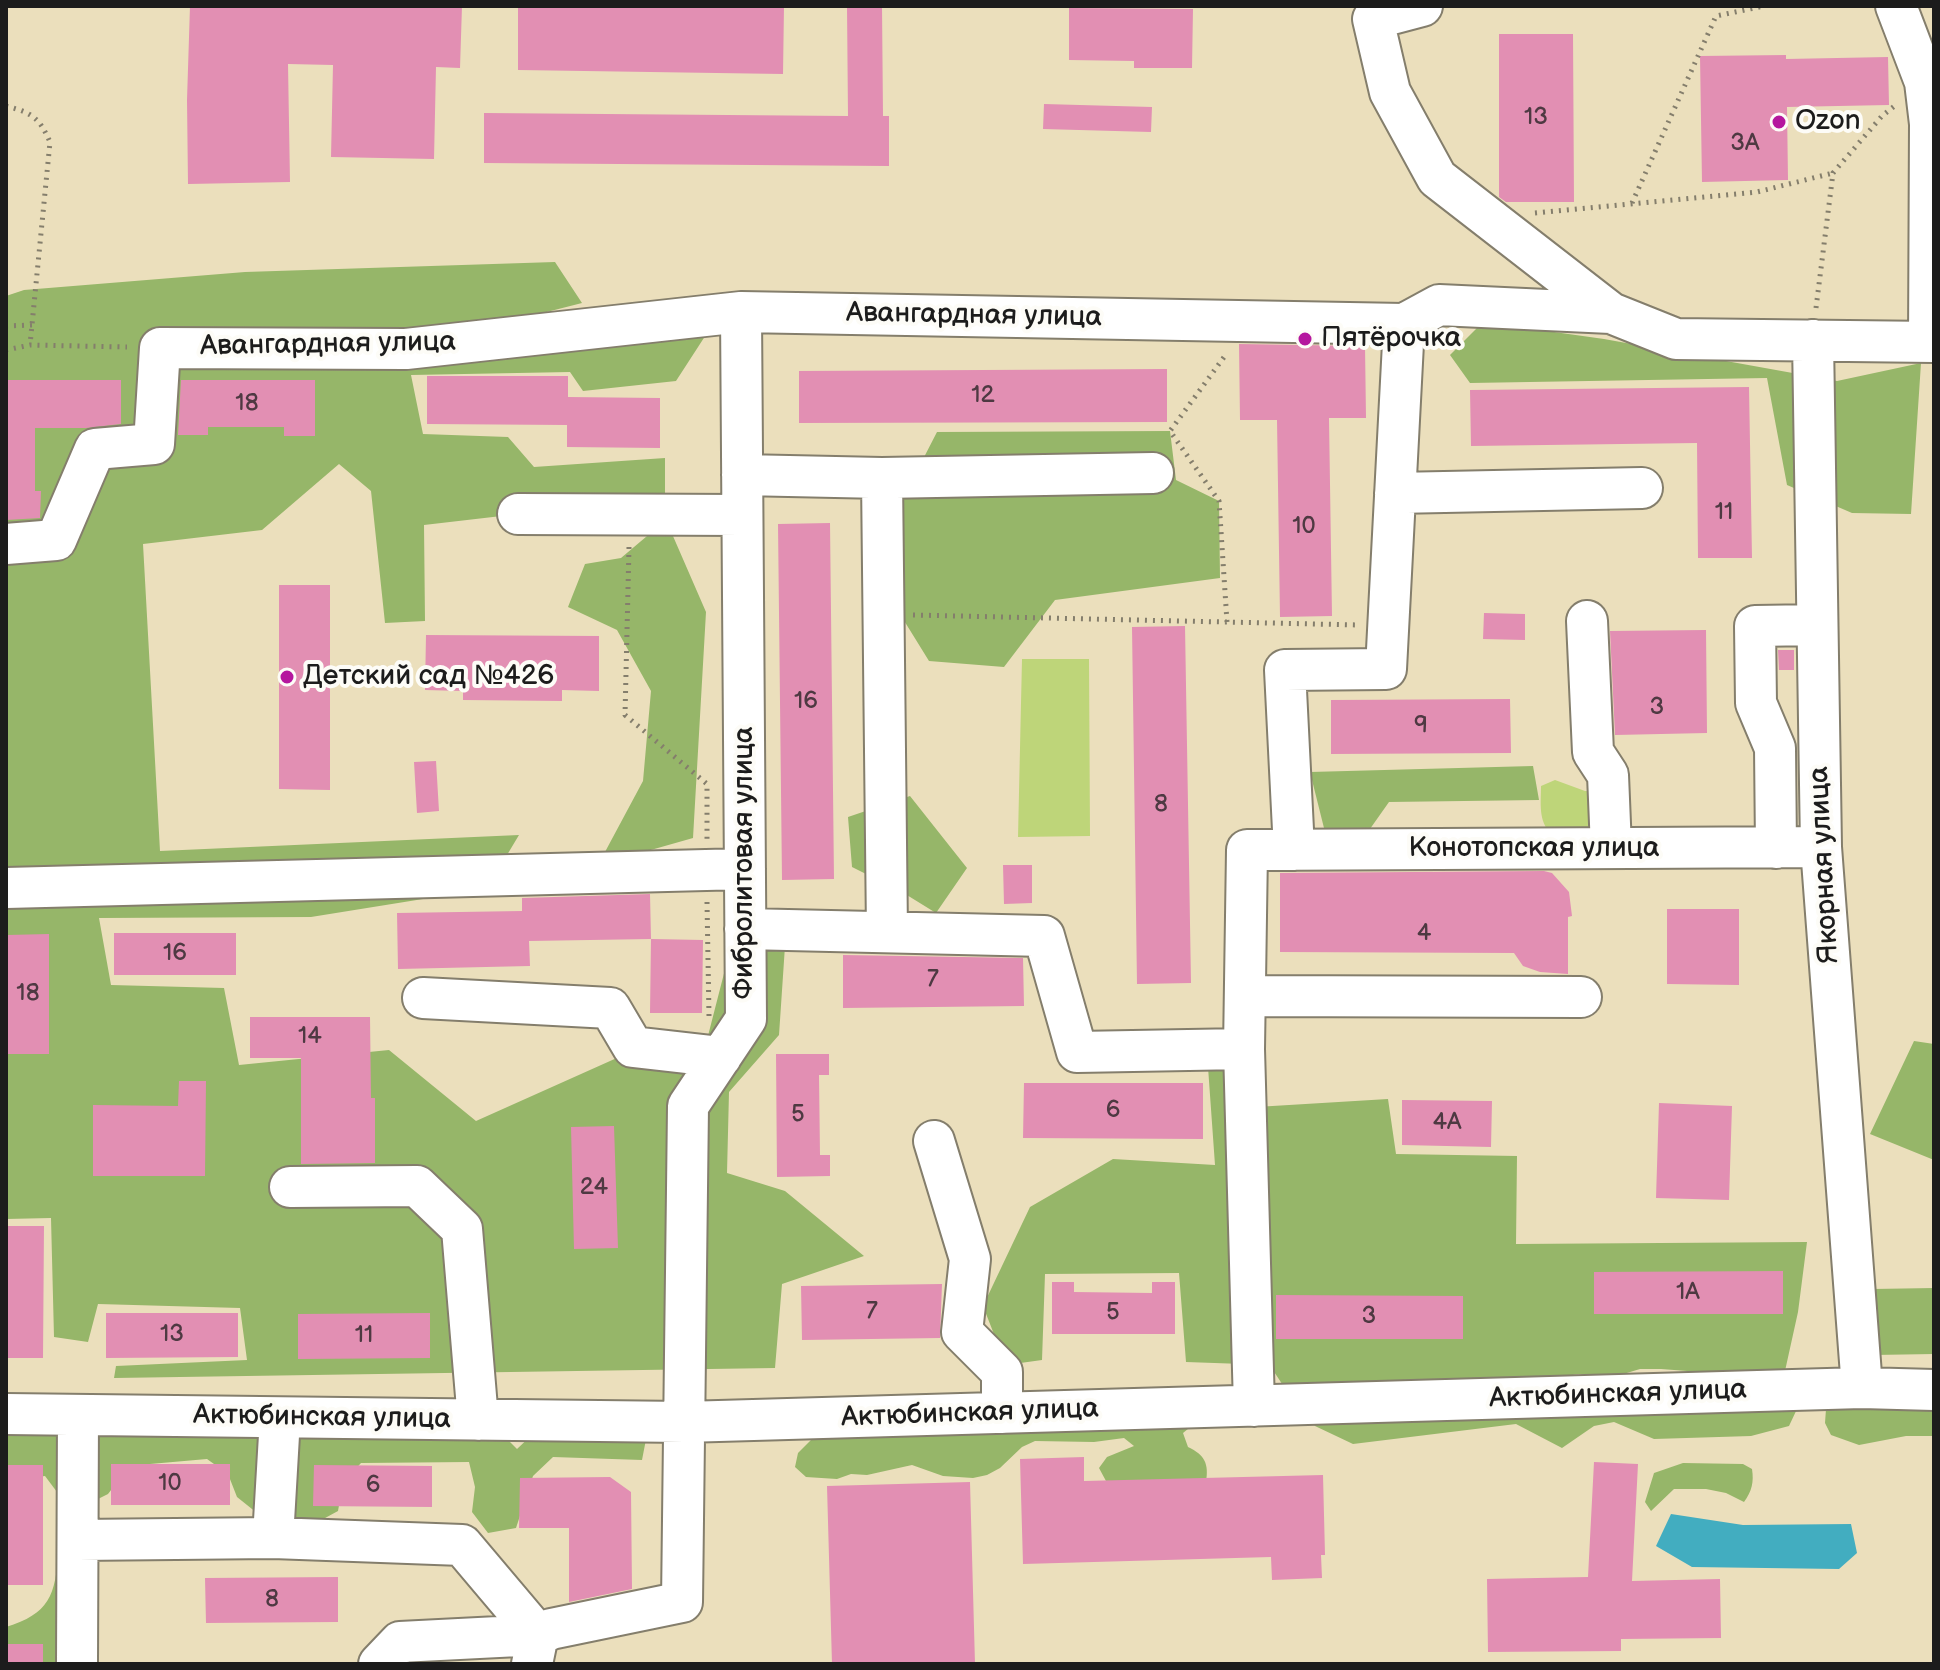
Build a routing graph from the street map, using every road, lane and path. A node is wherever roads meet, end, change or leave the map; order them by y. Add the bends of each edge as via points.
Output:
1 (1422, 6) edge
2 (1764, 6) edge
3 (1896, 6) edge
4 (1898, 103) dead end
5 (6, 106) edge
6 (1833, 173) junction
7 (1632, 204) junction
8 (1486, 218) junction
9 (741, 312) junction
10 (1611, 313) junction
11 (1251, 321) junction
12 (1404, 324) junction
13 (32, 325) junction
14 (6, 326) edge
15 (1813, 340) junction
16 (1932, 342) edge
17 (30, 345) junction
18 (160, 348) junction
19 (6, 350) edge
20 (1153, 473) dead end
21 (742, 475) junction
22 (882, 478) junction
23 (1642, 488) dead end
24 (1395, 493) junction
25 (518, 514) dead end
26 (630, 514) junction
27 (742, 515) junction
28 (6, 544) edge
29 (884, 615) junction
30 (1587, 621) dead end
31 (1227, 622) junction
32 (1388, 625) junction
33 (1817, 625) junction
34 (1821, 847) junction
35 (1611, 848) junction
36 (1776, 848) junction
37 (1294, 850) junction
38 (726, 870) junction
39 (6, 888) edge
40 (745, 929) junction
41 (887, 932) junction
42 (1245, 996) junction
43 (1581, 997) dead end
44 (423, 998) dead end
45 (1244, 1049) junction
46 (715, 1056) junction
47 (934, 1141) dead end
48 (290, 1187) dead end
49 (1862, 1388) junction
50 (1934, 1390) edge
51 (1254, 1406) junction
52 (1002, 1413) junction
53 (6, 1414) edge
54 (78, 1415) junction
55 (280, 1418) junction
56 (478, 1420) junction
57 (684, 1422) junction
58 (273, 1538) junction
59 (78, 1540) junction
60 (535, 1650) edge
61 (77, 1664) edge
62 (379, 1664) edge

1 - 8 street via 1373,19 1390,92 1437,178
2 - 7 path via 1716,16
3 - 16 street via 1925,82 1930,124
4 - 6 path
5 - 13 path via 42,122 50,142
6 - 7 path via 1757,192
6 - 15 path
7 - 8 path
8 - 10 street
9 - 11 street, Авангардная улица
9 - 18 street, Авангардная улица via 406,349
9 - 21 street, Фибролитовая улица
10 - 12 street, Авангардная улица via 1439,305
10 - 15 street, Авангардная улица via 1676,339
11 - 12 street, Авангардная улица
11 - 31 path via 1170,431 1219,501
12 - 24 street
13 - 14 path
13 - 17 path
15 - 16 street, Авангардная улица
15 - 33 street, Якорная улица
17 - 18 path, Авангардная улица
17 - 19 path, Авангардная улица
18 - 28 street via 154,444 95,449 56,540
20 - 22 street
21 - 22 street
21 - 27 street, Фибролитовая улица
22 - 29 street
23 - 24 street
24 - 32 street
25 - 26 street
26 - 27 street
26 - 38 path via 625,715 707,784
27 - 38 street, Фибролитовая улица
29 - 31 path
29 - 41 street
30 - 35 street via 1593,752 1608,775
31 - 32 path
32 - 37 street via 1386,669 1285,670
33 - 34 street, Якорная улица
33 - 36 street via 1755,626 1756,703 1775,748
34 - 36 street, Конотопская улица
34 - 49 street, Якорная улица
35 - 36 street, Конотопская улица
35 - 37 street, Конотопская улица
37 - 42 street, Конотопская улица via 1247,850
38 - 39 street
38 - 40 street, Фибролитовая улица
38 - 46 path
40 - 41 street
40 - 46 street, Фибролитовая улица via 746,1019
41 - 45 street via 1044,936 1077,1052
42 - 43 street
42 - 45 street
44 - 46 street via 610,1008 633,1047
45 - 51 street
46 - 57 street, Фибролитовая улица via 688,1106
47 - 52 street via 970,1259 962,1332 1002,1372
48 - 56 street via 417,1186 462,1229
49 - 50 street, Актюбинская улица
49 - 51 street, Актюбинская улица
51 - 52 street, Актюбинская улица
52 - 57 street, Актюбинская улица
53 - 54 street, Актюбинская улица
54 - 55 street, Актюбинская улица
54 - 59 street
55 - 56 street, Актюбинская улица
55 - 58 street
56 - 57 street, Актюбинская улица
57 - 60 street, Фибролитовая улица via 682,1602 551,1629
58 - 59 street
58 - 60 street via 462,1545
59 - 61 street
60 - 62 street via 400,1642

